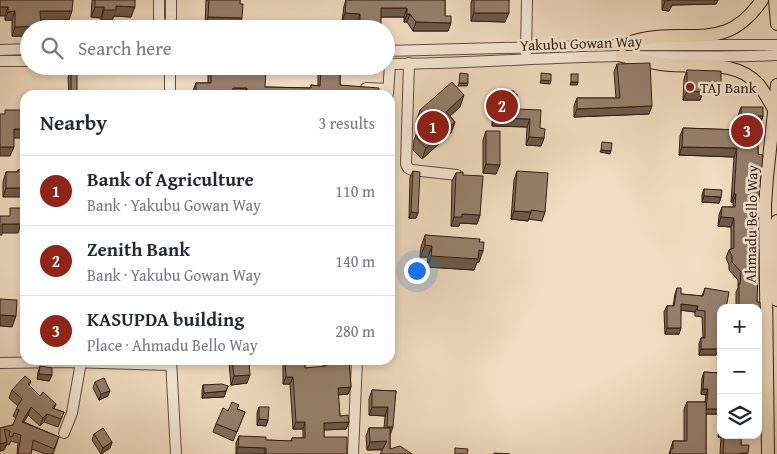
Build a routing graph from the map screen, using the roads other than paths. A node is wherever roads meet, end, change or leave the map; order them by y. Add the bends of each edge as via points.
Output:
1 (159, 0) edge
2 (171, 0) edge
3 (527, 0) edge
4 (762, 0) edge
5 (775, 0) edge
6 (777, 18) edge
7 (160, 20) edge
8 (171, 20) edge
9 (777, 24) edge
10 (777, 45) edge
11 (526, 47) junction
12 (0, 50) edge
13 (20, 50) edge
14 (395, 50) edge
15 (622, 51) junction
16 (777, 55) edge
17 (526, 60) junction
18 (0, 61) edge
19 (20, 61) edge
20 (409, 63) junction
21 (395, 64) edge
22 (170, 75) edge
23 (388, 75) edge
24 (777, 86) edge
25 (358, 88) edge
26 (170, 90) edge
27 (373, 90) edge
28 (388, 90) edge
29 (775, 111) junction
30 (457, 175) edge
31 (777, 221) edge
32 (777, 241) edge
33 (777, 276) edge
34 (777, 300) edge
35 (0, 363) edge
36 (20, 363) edge
37 (80, 365) edge
38 (171, 365) edge
39 (357, 365) edge
40 (64, 433) dead end
41 (176, 454) edge
42 (353, 454) edge
43 (768, 454) edge

1 - 7 street
2 - 8 street
3 - 11 street
4 - 15 main road via 745,20 723,33 655,37
5 - 6 main road
6 - 9 main road
10 - 15 street, Yakubu Gowan Way
11 - 14 street, Yakubu Gowan Way
11 - 15 street, Yakubu Gowan Way
11 - 17 street
12 - 13 street
15 - 16 street, Yakubu Gowan Way via 741,57
15 - 17 street, Yakubu Gowan Way
15 - 29 main road via 654,64 721,66 735,70 758,84
17 - 20 street, Yakubu Gowan Way
18 - 19 street
20 - 21 street, Yakubu Gowan Way
20 - 30 street via 406,164 412,170
22 - 26 street
23 - 28 street
24 - 29 main road, Ahmadu Bello Way
25 - 27 street
29 - 43 main road, Ahmadu Bello Way via 765,205
31 - 32 main road, Ahmadu Bello Way
32 - 33 main road, Ahmadu Bello Way
33 - 34 main road, Ahmadu Bello Way
35 - 36 street
37 - 40 street via 72,413
38 - 41 street
39 - 42 street

